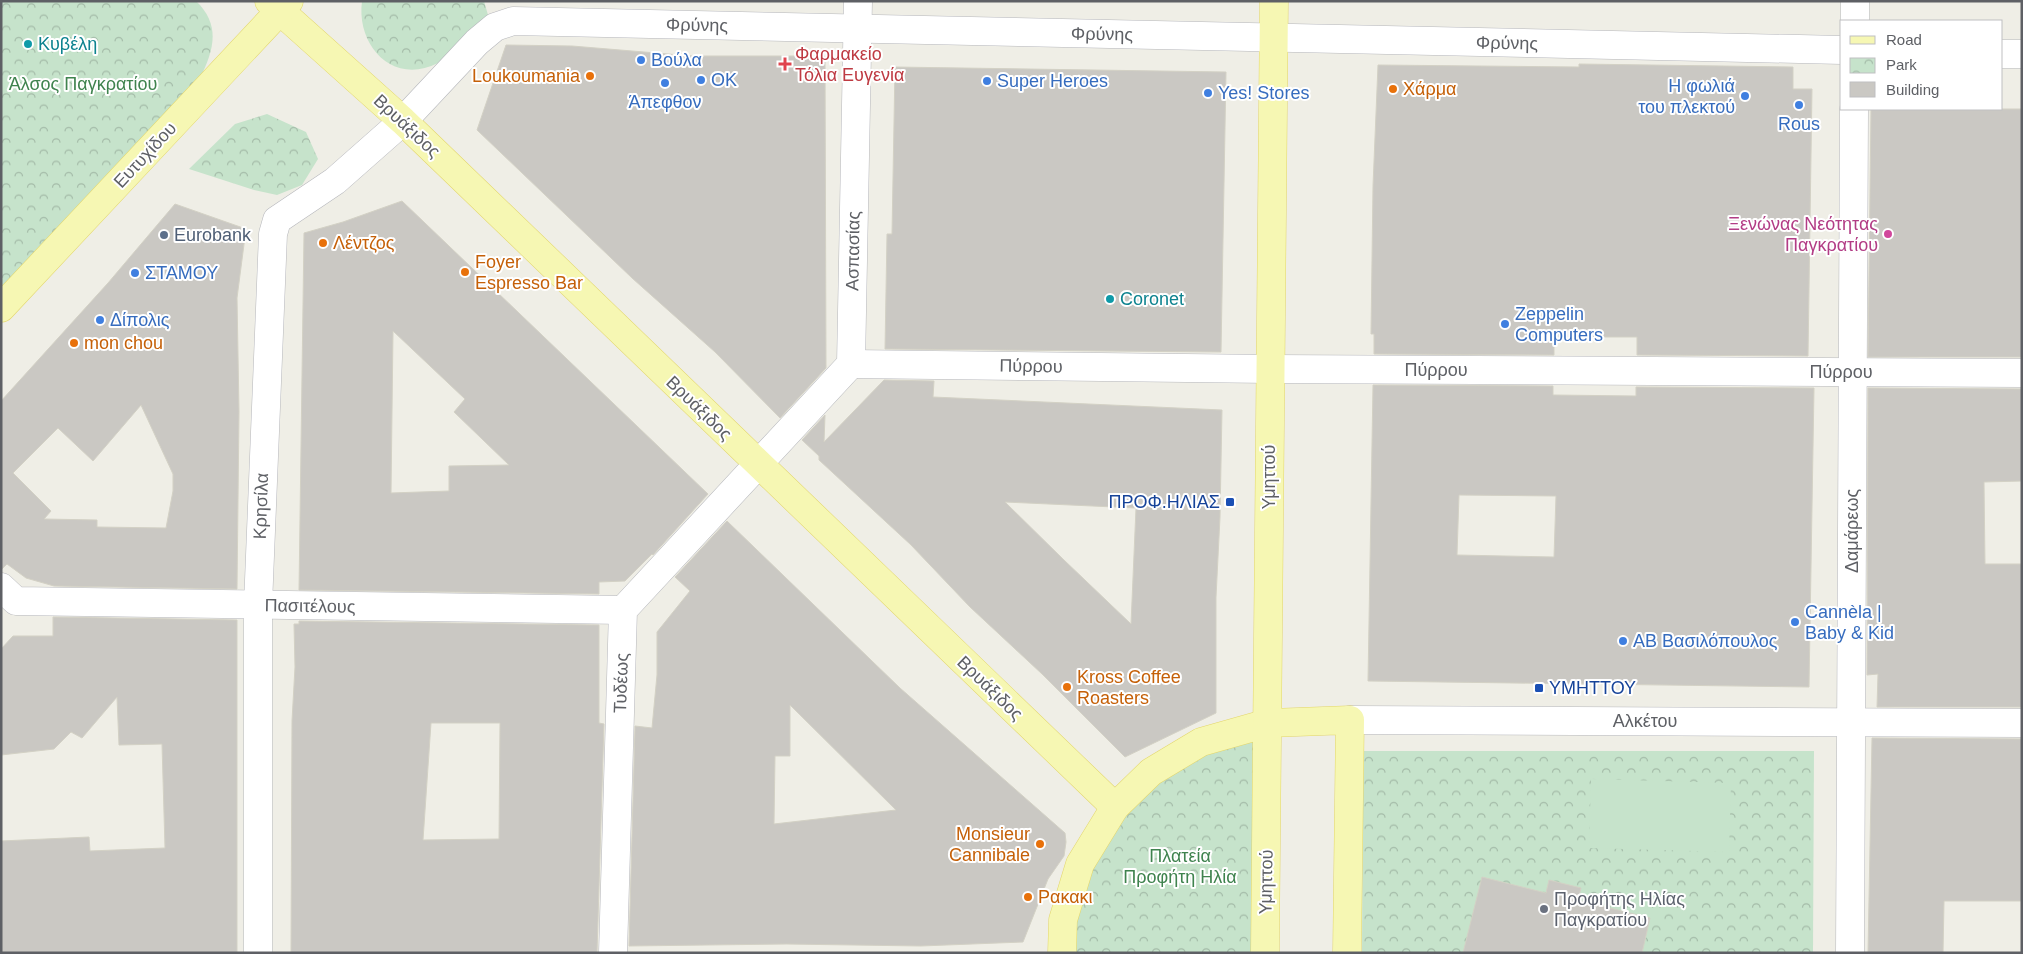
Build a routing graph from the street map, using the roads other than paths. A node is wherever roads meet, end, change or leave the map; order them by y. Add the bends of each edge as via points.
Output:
1 (858, 1) edge
2 (1274, 1) edge
3 (1855, 1) edge
4 (279, 4) edge
5 (1855, 20) edge
6 (858, 28) junction
7 (1273, 38) junction
8 (1840, 50) edge
9 (2003, 54) edge
10 (2022, 54) edge
11 (1854, 110) edge
12 (403, 121) junction
13 (1, 308) edge
14 (851, 364) junction
15 (1270, 369) junction
16 (1853, 372) junction
17 (2022, 372) edge
18 (757, 464) junction
19 (6, 602) edge
20 (258, 605) junction
21 (624, 610) junction
22 (1350, 720) junction
23 (1851, 722) junction
24 (1268, 723) junction
25 (2022, 723) edge
26 (1115, 808) junction
27 (258, 953) edge
28 (613, 953) edge
29 (1062, 953) edge
30 (1265, 953) edge
31 (1347, 953) edge
32 (1850, 953) edge

1 - 6 street, Ασπασίας
2 - 7 main road, Υμηττού
3 - 5 street
4 - 12 main road, Βρυάξιδος
4 - 13 main road, Ευτυχίδου
6 - 7 street, Φρύνης
6 - 12 street, Φρύνης via 513,21 495,27 477,42
6 - 14 street, Ασπασίας
7 - 8 street, Φρύνης
7 - 15 main road, Υμηττού
9 - 10 street
11 - 16 street, Δαμάρεως
12 - 18 main road, Βρυάξιδος
12 - 20 street, Κρησίλα via 335,181 277,220 273,234
14 - 15 street, Πύρρου
14 - 18 street
15 - 16 street, Πύρρου
15 - 24 main road, Υμηττού
16 - 17 street, Πύρρου
16 - 23 street, Δαμάρεως
18 - 21 street
18 - 26 main road, Βρυάξιδος
19 - 20 street, Πασιτέλους
20 - 21 street, Πασιτέλους
20 - 27 street, Κρησίλα
21 - 28 street, Τυδέως
22 - 23 street, Αλκέτου
22 - 24 main road, Αλκέτου
22 - 31 main road
23 - 25 street, Αλκέτου
23 - 32 street, Δαμάρεως
24 - 26 main road via 1200,742 1151,772
24 - 30 main road, Υμηττού
26 - 29 main road via 1080,864 1063,920

